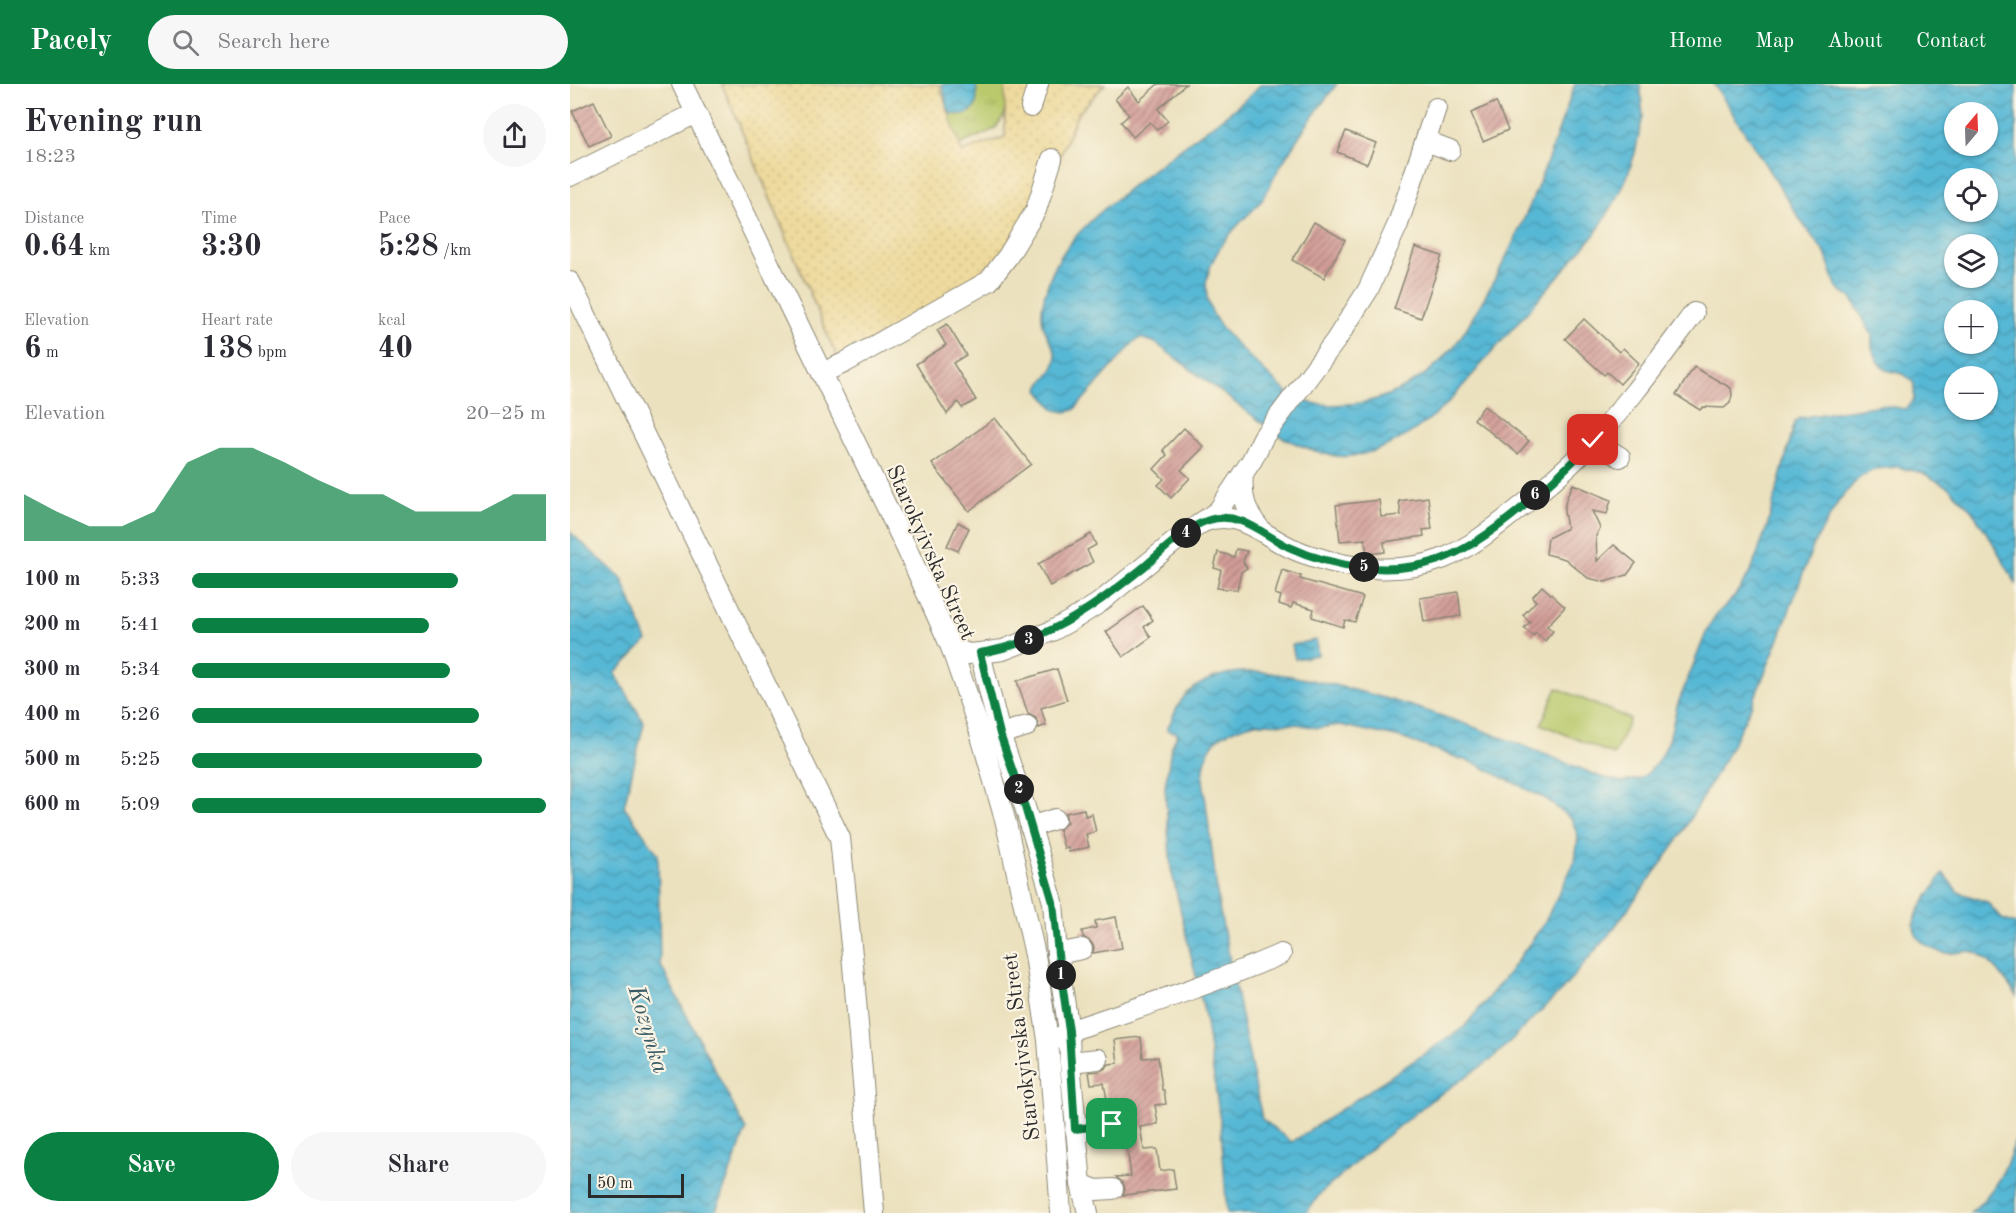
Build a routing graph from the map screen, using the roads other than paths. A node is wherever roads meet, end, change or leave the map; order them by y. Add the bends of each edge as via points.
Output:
1 (682, 84) edge
2 (1038, 84) edge
3 (1031, 107) dead end
4 (1436, 108) dead end
5 (696, 114) junction
6 (1426, 141) junction
7 (1450, 150) dead end
8 (1052, 159) dead end
9 (570, 176) edge
10 (570, 282) edge
11 (1694, 313) dead end
12 (822, 373) junction
13 (1599, 432) junction
14 (1620, 457) dead end
15 (1247, 467) junction
16 (1260, 529) junction
17 (1186, 533) junction
18 (951, 647) junction
19 (980, 653) junction
20 (1027, 726) dead end
21 (1000, 734) junction
22 (1055, 819) dead end
23 (1030, 827) junction
24 (1082, 949) dead end
25 (1058, 954) junction
26 (1281, 954) dead end
27 (1069, 1031) junction
28 (1047, 1040) junction
29 (1098, 1059) dead end
30 (1070, 1062) junction
31 (1112, 1124) dead end
32 (1075, 1129) junction
33 (1113, 1189) dead end
34 (1084, 1198) edge
35 (874, 1213) edge
36 (1061, 1213) edge

1 - 5 street, Starokyivska Street
2 - 3 street
4 - 6 street
5 - 9 street
5 - 12 street, Starokyivska Street
6 - 7 street
6 - 15 street via 1398,224 1368,290 1264,436
8 - 12 street via 1036,210 989,281
10 - 35 street via 840,838
11 - 13 street via 1645,380
12 - 18 street, Starokyivska Street
13 - 14 street
13 - 16 street via 1560,474 1486,534 1458,552 1425,564 1383,568 1340,564 1301,553
15 - 16 street via 1242,495
15 - 17 street via 1218,511
16 - 17 street via 1239,520 1220,518
17 - 19 street via 1077,617 1003,650
18 - 19 street via 968,654
18 - 28 street, Starokyivska Street via 1006,823 1029,922
19 - 21 street
20 - 21 street
21 - 23 street
22 - 23 street
23 - 25 street via 1053,902
24 - 25 street
25 - 27 street
26 - 27 street
27 - 28 street via 1060,1038
27 - 30 street
28 - 36 street, Starokyivska Street
29 - 30 street
30 - 32 street
31 - 32 street
32 - 34 street
33 - 34 street via 1096,1190

